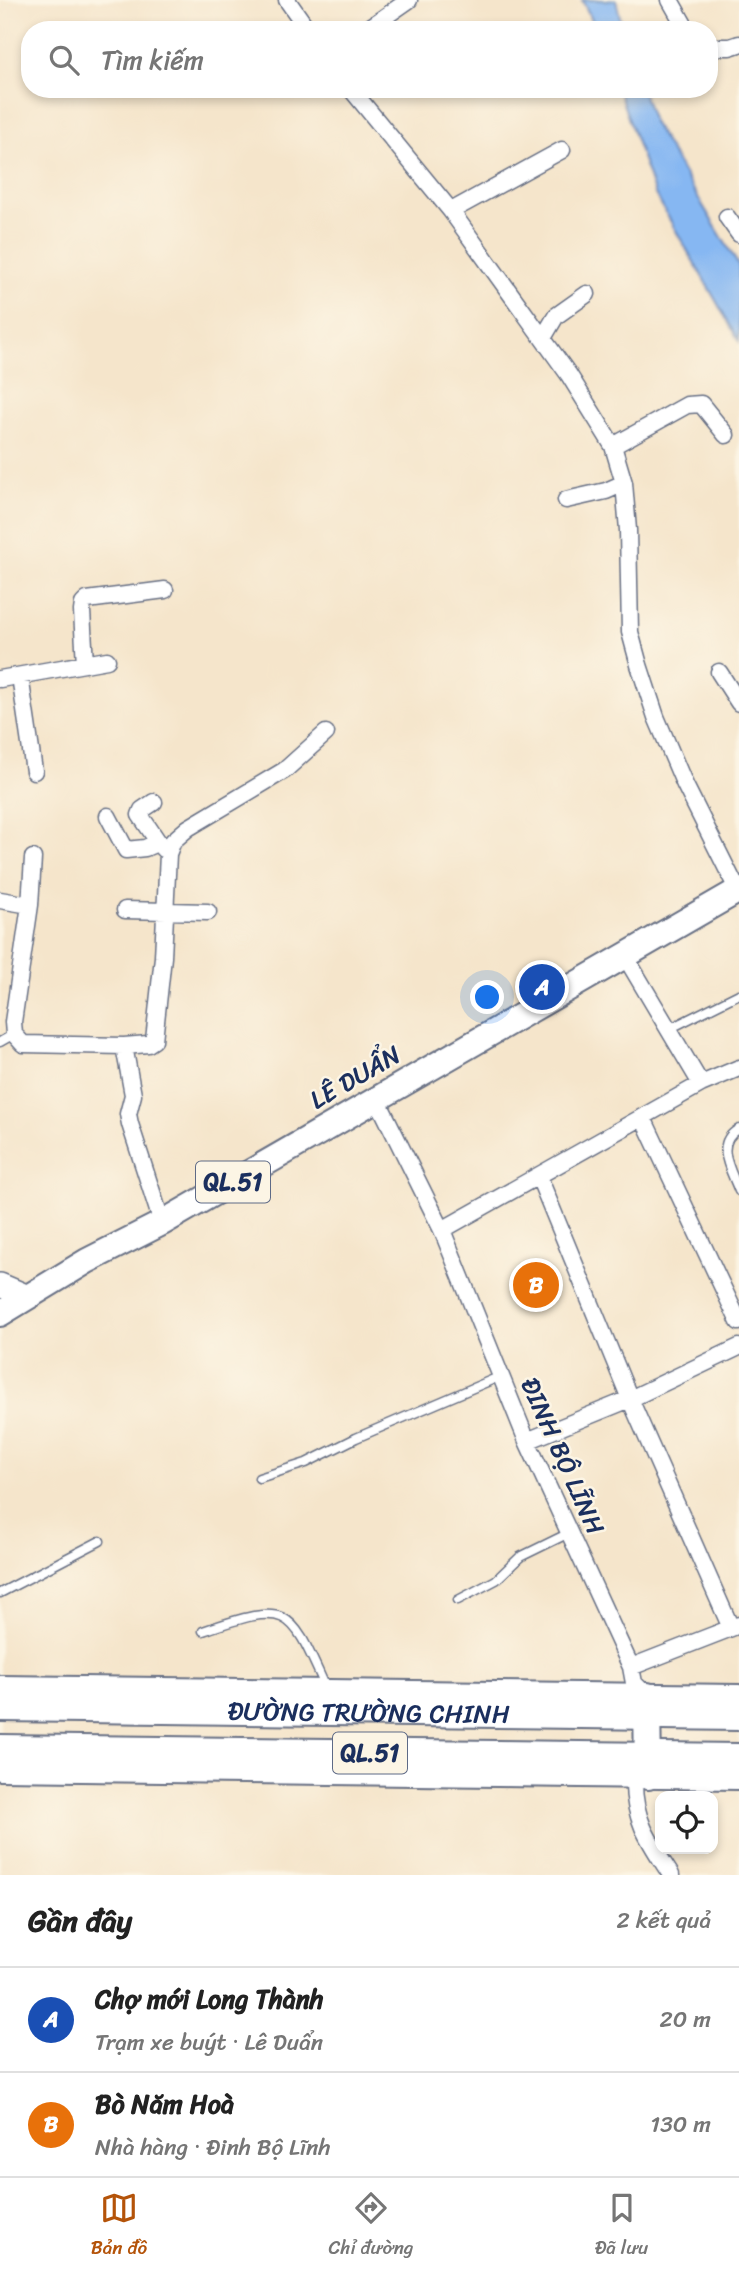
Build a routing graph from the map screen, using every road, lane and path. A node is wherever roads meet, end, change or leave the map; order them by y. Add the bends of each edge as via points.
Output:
1 (287, 0) edge
2 (409, 0) edge
3 (670, 0) edge
4 (301, 21) edge
5 (379, 21) edge
6 (682, 21) edge
7 (739, 44) edge
8 (718, 47) edge
9 (358, 98) edge
10 (562, 150) dead end
11 (451, 211) junction
12 (727, 216) dead end
13 (739, 234) edge
14 (587, 294) dead end
15 (543, 338) junction
16 (726, 435) dead end
17 (613, 446) junction
18 (624, 482) junction
19 (566, 500) dead end
20 (165, 590) dead end
21 (107, 660) dead end
22 (85, 664) junction
23 (719, 672) dead end
24 (20, 676) junction
25 (0, 679) edge
26 (739, 703) edge
27 (326, 733) dead end
28 (34, 771) dead end
29 (154, 802) dead end
30 (108, 816) dead end
31 (163, 849) junction
32 (33, 858) dead end
33 (738, 890) edge
34 (0, 900) edge
35 (30, 905) junction
36 (125, 909) dead end
37 (166, 912) junction
38 (208, 912) dead end
39 (625, 956) junction
40 (739, 994) edge
41 (669, 1029) junction
42 (7, 1033) edge
43 (124, 1046) junction
44 (739, 1068) edge
45 (701, 1084) junction
46 (377, 1098) junction
47 (643, 1118) junction
48 (739, 1129) edge
49 (539, 1177) junction
50 (739, 1191) edge
51 (162, 1223) junction
52 (442, 1230) junction
53 (0, 1285) edge
54 (28, 1297) junction
55 (0, 1314) edge
56 (739, 1322) edge
57 (739, 1347) edge
58 (500, 1376) junction
59 (630, 1399) junction
60 (527, 1441) junction
61 (259, 1478) dead end
62 (569, 1533) junction
63 (100, 1541) dead end
64 (0, 1593) edge
65 (458, 1600) dead end
66 (735, 1626) edge
67 (202, 1631) dead end
68 (631, 1667) junction
69 (0, 1688) edge
70 (328, 1692) junction
71 (739, 1697) edge
72 (47, 1698) junction
73 (647, 1706) junction
74 (0, 1708) edge
75 (739, 1717) edge
76 (0, 1748) edge
77 (739, 1757) edge
78 (648, 1766) junction
79 (0, 1768) edge
80 (739, 1777) edge
81 (671, 1875) edge

1 - 4 street
2 - 5 street
3 - 6 street
7 - 8 street
9 - 11 street
10 - 11 street
11 - 15 street
12 - 13 street
14 - 15 street via 556,316
15 - 17 street
16 - 17 street via 696,403
17 - 18 street
18 - 19 street
18 - 33 street via 630,632 639,665 685,785
20 - 22 street via 87,600 82,611
21 - 22 street
22 - 24 street
23 - 26 street
24 - 25 street
24 - 28 street
27 - 31 street via 285,770 188,828
29 - 31 street via 140,815
30 - 31 street via 125,850
31 - 37 street
32 - 35 street
33 - 39 main road, LÊ DUẨN / QL.51
34 - 35 street
35 - 42 street
36 - 37 street
37 - 38 street
37 - 43 street via 154,1040
39 - 41 street
39 - 46 main road, LÊ DUẨN / QL.51
40 - 41 lane
41 - 45 street
42 - 43 street via 23,1044
43 - 51 street via 133,1095 130,1124
44 - 45 street
45 - 47 street
46 - 51 main road, LÊ DUẨN / QL.51
46 - 52 street, ĐINH BỘ LĨNH
47 - 49 street
47 - 56 street
48 - 50 lane via 729,1134 724,1144
49 - 52 street
49 - 59 street
51 - 54 main road, LÊ DUẨN / QL.51
52 - 58 street, ĐINH BỘ LĨNH
53 - 54 main road
54 - 55 main road, LÊ DUẨN / QL.51
57 - 59 street
58 - 60 street, ĐINH BỘ LĨNH
58 - 61 lane via 306,1463
59 - 60 street
59 - 66 street
60 - 62 street, ĐINH BỘ LĨNH
62 - 65 lane via 520,1557 496,1580
62 - 68 street, ĐINH BỘ LĨNH
63 - 64 lane
66 - 68 street
67 - 70 lane via 241,1618 285,1617 297,1627
68 - 73 street, ĐINH BỘ LĨNH
69 - 72 main road, ĐƯỜNG TRƯỜNG CHINH / QL.51
70 - 72 main road, ĐƯỜNG TRƯỜNG CHINH / QL.51
70 - 73 main road, ĐƯỜNG TRƯỜNG CHINH / QL.51
71 - 73 main road, ĐƯỜNG TRƯỜNG CHINH / QL.51
72 - 73 highway, ĐƯỜNG TRƯỜNG CHINH / QL.51
72 - 74 highway, ĐƯỜNG TRƯỜNG CHINH / QL.51
73 - 75 highway, ĐƯỜNG TRƯỜNG CHINH / QL.51
73 - 78 highway
76 - 78 highway, ĐƯỜNG TRƯỜNG CHINH / QL.51
77 - 78 highway, ĐƯỜNG TRƯỜNG CHINH / QL.51
78 - 79 main road, ĐƯỜNG TRƯỜNG CHINH / QL.51
78 - 80 main road, ĐƯỜNG TRƯỜNG CHINH / QL.51
78 - 81 street via 634,1784 634,1800 641,1828

